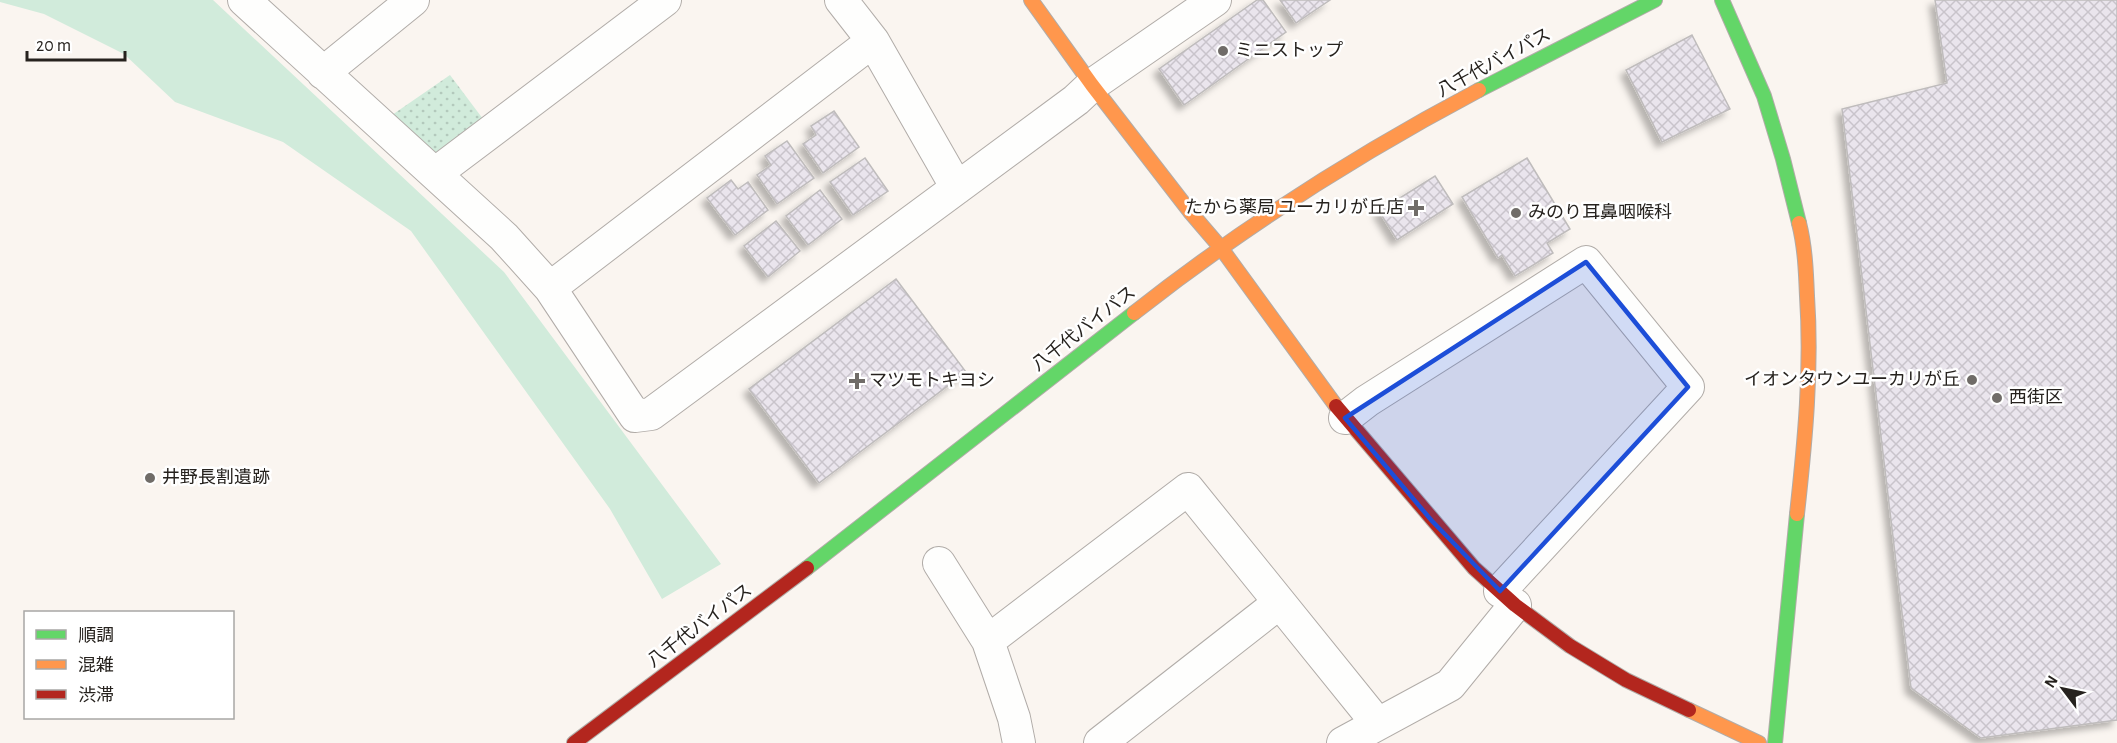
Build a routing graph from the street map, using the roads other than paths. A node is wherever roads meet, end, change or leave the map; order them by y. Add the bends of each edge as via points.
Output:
1 (244, 0) edge
2 (413, 0) edge
3 (665, 0) edge
4 (841, 0) edge
5 (1031, 0) edge
6 (1215, 0) edge
7 (1654, 0) edge
8 (1722, 0) edge
9 (873, 41) junction
10 (323, 73) junction
11 (1092, 85) junction
12 (436, 173) junction
13 (957, 188) junction
14 (1221, 248) junction
15 (550, 288) junction
16 (1346, 418) junction
17 (939, 563) dead end
18 (1508, 598) junction
19 (1279, 603) junction
20 (988, 641) junction
21 (1360, 736) edge
22 (574, 743) edge
23 (1019, 743) edge
24 (1100, 743) edge
25 (1759, 743) edge
26 (1774, 743) edge

1 - 10 street
2 - 10 street
3 - 12 street
4 - 9 street
5 - 11 main road
6 - 11 street
7 - 14 main road, 八千代バイパス via 1399,134
8 - 26 main road via 1764,96 1804,244 1810,339 1807,416
9 - 13 street
9 - 15 street
10 - 12 street
11 - 13 street
11 - 14 main road
12 - 15 street via 504,237
13 - 15 street via 651,414 635,416
14 - 16 main road
14 - 22 main road, 八千代バイパス
16 - 18 main road via 1474,568
16 - 18 street via 1586,261 1688,387
17 - 20 street
18 - 21 street via 1450,685
18 - 25 main road via 1570,646 1626,680
19 - 20 street via 1188,489
19 - 21 street
19 - 24 street
20 - 23 street

